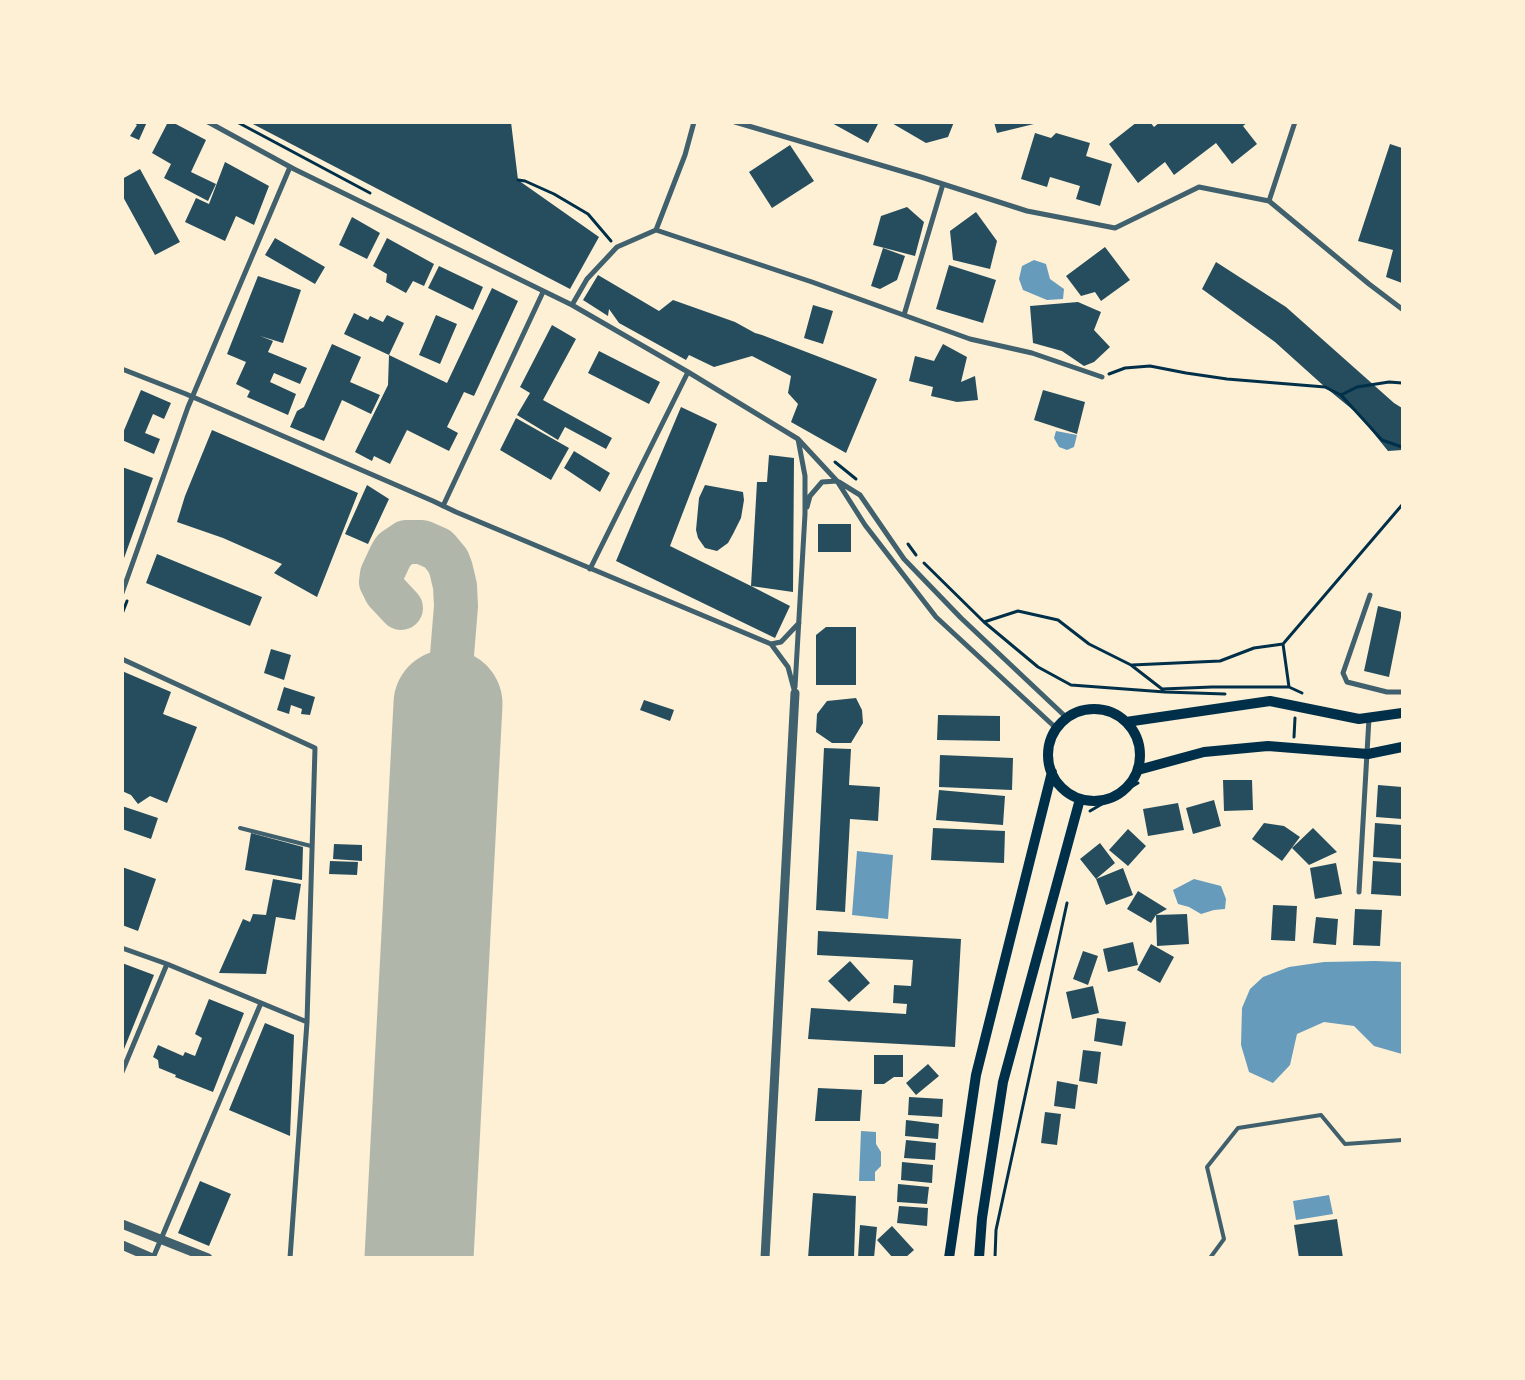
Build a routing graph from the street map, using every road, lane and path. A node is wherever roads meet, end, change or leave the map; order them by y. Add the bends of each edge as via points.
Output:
1 (208, 122) edge
2 (694, 122) edge
3 (735, 122) edge
4 (1295, 122) edge
5 (290, 167) junction
6 (518, 180) dead end
7 (943, 184) junction
8 (1269, 201) junction
9 (656, 230) junction
10 (616, 247) junction
11 (544, 292) junction
12 (572, 305) junction
13 (1402, 309) edge
14 (904, 315) junction
15 (122, 369) edge
16 (688, 372) junction
17 (1102, 377) joint
18 (1402, 383) edge
19 (1341, 395) junction
20 (193, 397) junction
21 (798, 439) junction
22 (1402, 447) edge
23 (837, 481) junction
24 (1402, 505) edge
25 (444, 506) junction
26 (805, 514) junction
27 (590, 569) junction
28 (122, 593) edge
29 (1370, 595) dead end
30 (960, 618) junction
31 (800, 622) junction
32 (771, 644) junction
33 (1283, 644) junction
34 (122, 659) edge
35 (1131, 665) junction
36 (1289, 687) junction
37 (1402, 692) edge
38 (795, 693) junction
39 (1306, 695) dead end
40 (1402, 713) edge
41 (1067, 718) junction
42 (1369, 718) junction
43 (1126, 722) junction
44 (1056, 729) junction
45 (1402, 747) edge
46 (1368, 754) junction
47 (1138, 770) junction
48 (1052, 772) junction
49 (1142, 780) dead end
50 (1080, 799) junction
51 (1086, 813) dead end
52 (240, 828) dead end
53 (311, 846) junction
54 (1359, 892) dead end
55 (1067, 900) dead end
56 (122, 948) edge
57 (167, 964) junction
58 (261, 1003) junction
59 (306, 1022) junction
60 (122, 1072) edge
61 (1402, 1140) edge
62 (122, 1224) edge
63 (161, 1239) junction
64 (122, 1245) edge
65 (153, 1258) edge
66 (208, 1258) edge
67 (290, 1258) edge
68 (765, 1258) edge
69 (949, 1258) edge
70 (979, 1258) edge
71 (995, 1258) edge
72 (1210, 1258) edge

1 - 5 street
2 - 9 street via 686,155
3 - 7 street
4 - 8 street
5 - 11 street
5 - 20 street
6 - 10 path via 525,180 554,194 588,214
7 - 8 street via 1027,211 1115,228 1199,187
7 - 14 street
8 - 13 street
9 - 10 street
9 - 14 street
10 - 12 street via 587,280
11 - 12 street
11 - 25 street
12 - 16 street
14 - 17 street via 970,339 1032,353
15 - 20 street
16 - 21 street
16 - 27 street
17 - 19 path via 1125,368 1150,366 1227,379 1325,387
18 - 19 path via 1356,387
19 - 22 path via 1382,440
20 - 25 street
20 - 28 street
21 - 23 street
21 - 26 street via 805,476
23 - 26 street via 822,482 810,496
23 - 30 street via 860,495 904,558
23 - 44 street via 865,525 936,617
24 - 33 path
25 - 27 street
26 - 31 street
27 - 32 street
29 - 37 street via 1344,673 1347,682 1387,692
30 - 35 path via 984,622 1018,611 1058,620 1089,644
30 - 41 street
31 - 32 street via 781,642
31 - 38 street
32 - 38 street via 788,667
33 - 35 path via 1254,648 1220,661
33 - 36 path
34 - 53 street via 315,748
35 - 36 path via 1162,690
36 - 39 path
38 - 68 street
40 - 42 main road
41 - 43 main road via 1085,710 1104,710
41 - 44 main road
42 - 43 main road via 1359,719 1270,701
42 - 46 street
43 - 47 main road via 1139,744
44 - 48 main road via 1048,757
45 - 46 main road
46 - 47 main road via 1268,746 1204,752
46 - 54 street
47 - 50 main road via 1124,790 1113,797 1091,801
48 - 50 main road via 1068,793
48 - 69 main road via 976,1075
49 - 51 path
50 - 70 main road via 1003,1082
52 - 53 lane
53 - 59 street
55 - 71 path via 996,1230
56 - 57 street
57 - 58 street
57 - 60 street
58 - 59 street
58 - 63 street
59 - 67 street
61 - 72 lane via 1344,1144 1320,1115 1238,1128 1207,1167 1224,1239
62 - 63 street
63 - 65 street
63 - 66 street
64 - 65 street

